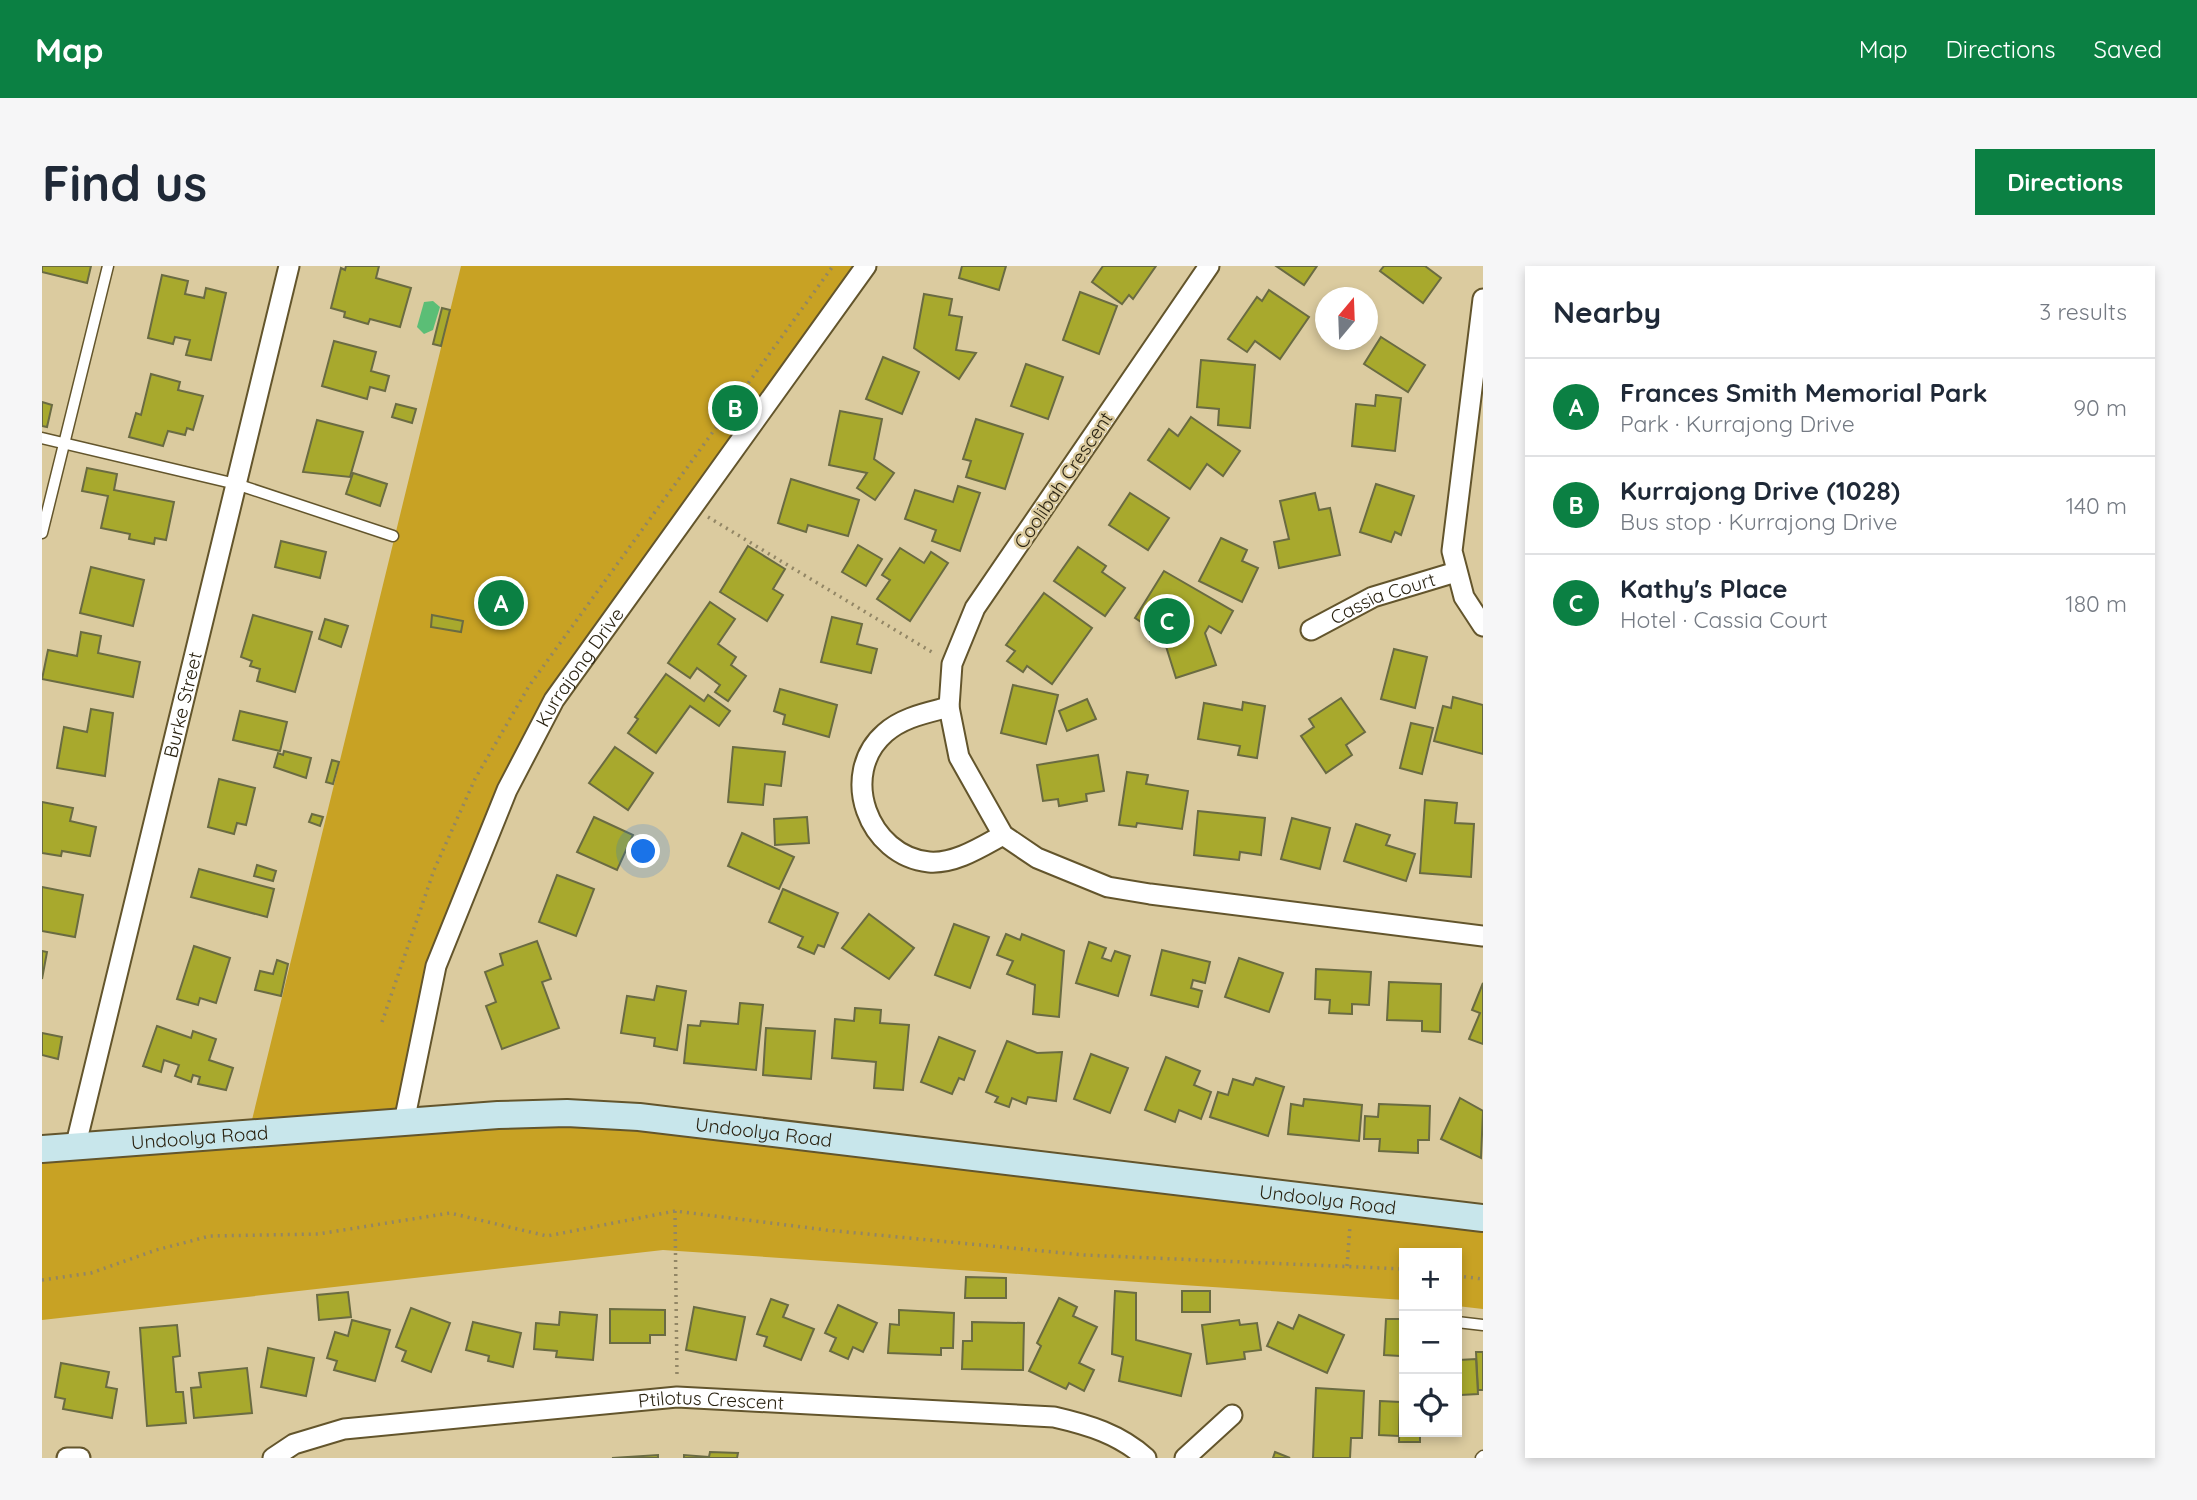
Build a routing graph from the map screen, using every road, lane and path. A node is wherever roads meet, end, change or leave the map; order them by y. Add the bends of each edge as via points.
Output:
1 (108, 266) edge
2 (289, 266) edge
3 (866, 266) edge
4 (1209, 266) edge
5 (1483, 299) edge
6 (42, 438) edge
7 (64, 443) junction
8 (236, 484) junction
9 (692, 506) junction
10 (42, 533) edge
11 (393, 536) dead end
12 (1456, 572) junction
13 (1483, 626) edge
14 (1311, 629) dead end
15 (952, 664) junction
16 (949, 707) junction
17 (1003, 835) junction
18 (1483, 936) edge
19 (404, 1122) junction
20 (76, 1144) junction
21 (42, 1149) edge
22 (1352, 1202) junction
23 (675, 1212) junction
24 (1483, 1218) edge
25 (1347, 1266) junction
26 (1399, 1269) edge
27 (1462, 1277) edge
28 (1483, 1279) edge
29 (42, 1280) edge
30 (1462, 1323) edge
31 (1483, 1325) edge
32 (677, 1397) junction
33 (1233, 1415) dead end
34 (68, 1458) edge
35 (80, 1458) edge
36 (273, 1458) edge
37 (1146, 1458) edge
38 (1185, 1458) edge

1 - 7 lane
2 - 8 street, Burke Street
3 - 9 street, Kurrajong Drive
4 - 15 street, Coolibah Crescent via 975,608
5 - 12 street via 1453,537
6 - 7 lane
7 - 8 lane
7 - 10 lane
8 - 11 lane
8 - 20 street, Burke Street
9 - 15 path
9 - 19 street, Kurrajong Drive via 554,700 507,790 436,966
12 - 13 street via 1464,597
12 - 14 street, Cassia Court via 1373,597
15 - 16 street, Coolibah Crescent
16 - 17 street, Coolibah Crescent via 960,757
16 - 17 street via 906,719 884,733 869,755 862,802 886,845 930,862 962,856
17 - 18 street, Coolibah Crescent via 1037,858 1108,887
19 - 20 main road, Undoolya Road
19 - 22 main road, Undoolya Road via 512,1114 639,1117
20 - 21 main road, Undoolya Road
22 - 24 main road, Undoolya Road
22 - 25 path
23 - 25 path via 1084,1255
23 - 29 path via 547,1236 450,1213 318,1234 210,1236 91,1273
23 - 32 path
25 - 26 path
27 - 28 path
30 - 31 lane
32 - 36 street, Ptilotus Crescent via 344,1429 295,1444
32 - 37 street, Ptilotus Crescent via 1054,1417 1097,1427
33 - 38 street
34 - 35 street

